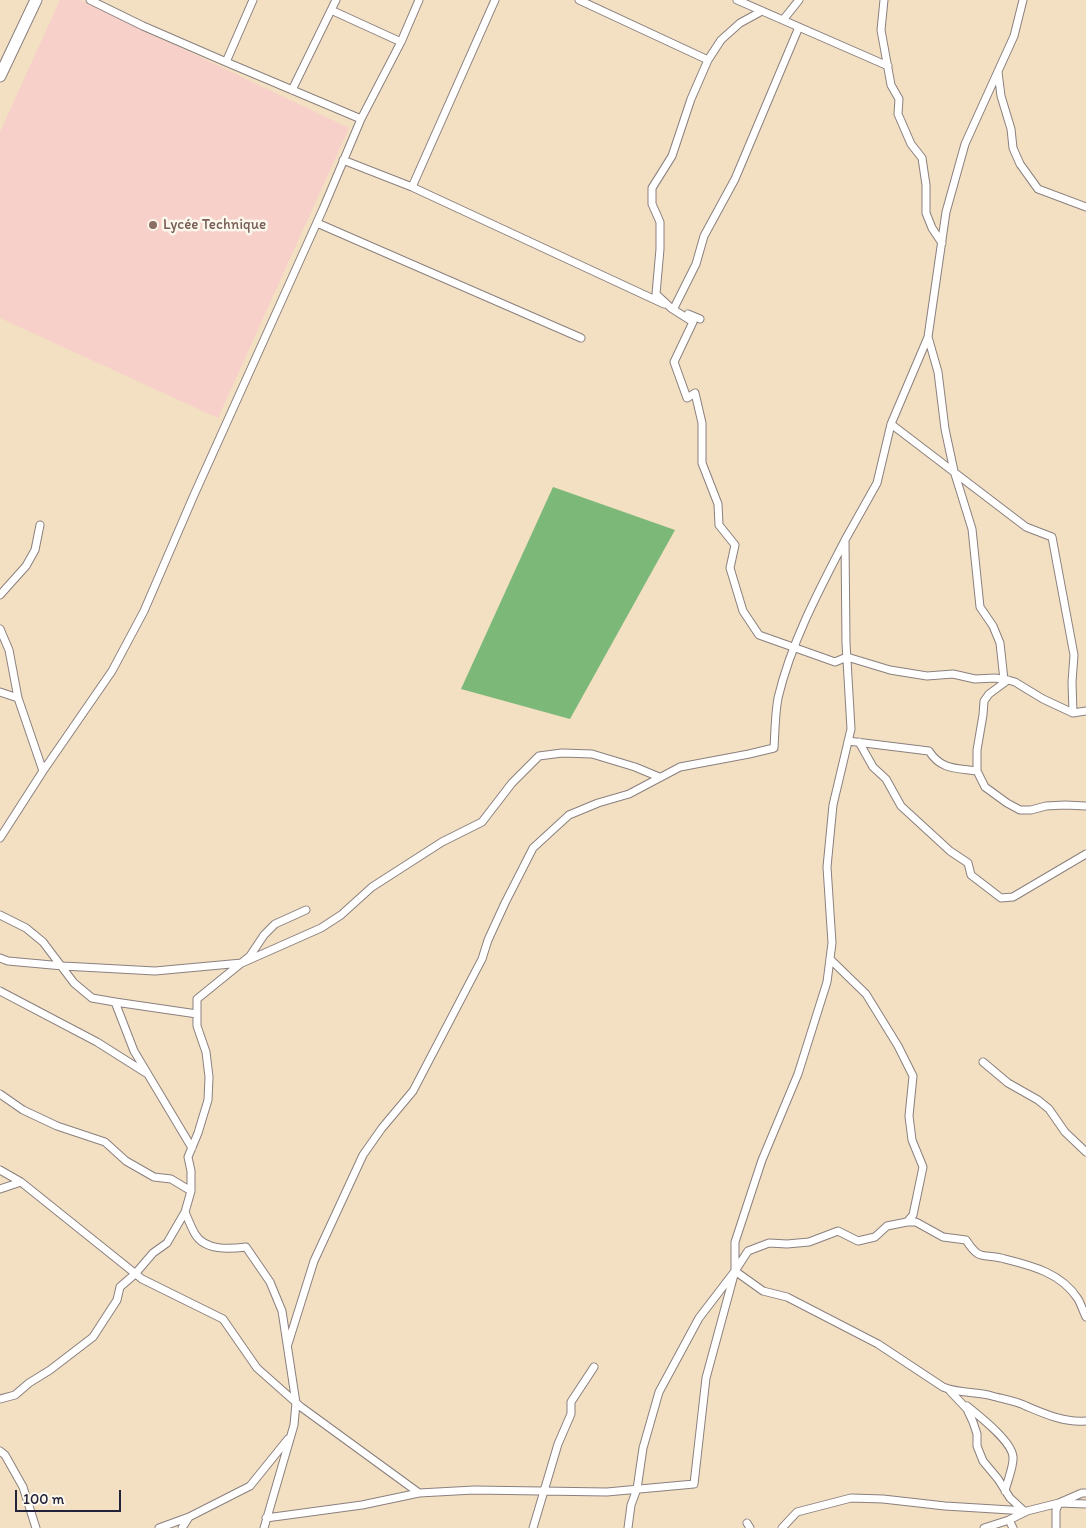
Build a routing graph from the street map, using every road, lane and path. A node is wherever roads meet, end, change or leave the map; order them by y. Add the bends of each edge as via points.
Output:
1 (36, 0) edge
2 (90, 0) edge
3 (253, 0) edge
4 (336, 0) edge
5 (419, 0) edge
6 (495, 0) edge
7 (580, 0) edge
8 (738, 0) edge
9 (799, 0) edge
10 (884, 0) edge
11 (1023, 0) edge
12 (331, 10) junction
13 (762, 11) junction
14 (783, 20) junction
15 (799, 27) junction
16 (401, 42) junction
17 (4, 56) edge
18 (708, 60) junction
19 (226, 62) junction
20 (888, 66) junction
21 (998, 72) junction
22 (0, 76) edge
23 (292, 90) junction
24 (361, 119) junction
25 (343, 160) junction
26 (412, 188) junction
27 (1086, 207) edge
28 (317, 222) junction
29 (942, 243) junction
30 (673, 308) junction
31 (700, 319) dead end
32 (928, 337) junction
33 (581, 338) dead end
34 (891, 424) junction
35 (954, 471) junction
36 (40, 525) dead end
37 (845, 540) junction
38 (0, 595) edge
39 (0, 629) edge
40 (793, 648) junction
41 (847, 657) junction
42 (1006, 680) junction
43 (0, 692) edge
44 (18, 698) junction
45 (1086, 711) edge
46 (1073, 713) junction
47 (848, 741) junction
48 (859, 742) junction
49 (42, 771) junction
50 (977, 771) junction
51 (659, 777) junction
52 (1086, 806) edge
53 (0, 838) edge
54 (1086, 854) edge
55 (306, 910) dead end
56 (0, 915) edge
57 (0, 958) edge
58 (830, 959) junction
59 (242, 963) junction
60 (63, 966) junction
61 (0, 991) edge
62 (115, 1002) junction
63 (197, 1014) junction
64 (983, 1062) dead end
65 (146, 1073) junction
66 (0, 1094) edge
67 (192, 1148) junction
68 (1086, 1152) edge
69 (0, 1170) edge
70 (22, 1182) junction
71 (0, 1189) edge
72 (191, 1191) junction
73 (185, 1212) junction
74 (907, 1222) junction
75 (735, 1271) junction
76 (135, 1274) junction
77 (1086, 1316) edge
78 (288, 1344) junction
79 (594, 1367) dead end
80 (947, 1388) junction
81 (0, 1399) edge
82 (958, 1400) junction
83 (296, 1403) junction
84 (1086, 1421) edge
85 (291, 1434) junction
86 (0, 1452) edge
87 (637, 1489) junction
88 (545, 1491) junction
89 (1005, 1491) junction
90 (1086, 1492) edge
91 (419, 1493) junction
92 (1059, 1502) junction
93 (1086, 1504) edge
94 (1026, 1511) junction
95 (189, 1517) junction
96 (266, 1518) junction
97 (1009, 1520) junction
98 (994, 1526) edge
99 (36, 1528) edge
100 (159, 1528) edge
101 (182, 1528) edge
102 (264, 1528) edge
103 (533, 1528) edge
104 (628, 1528) edge
105 (782, 1528) edge
106 (984, 1528) edge
107 (1014, 1528) edge
108 (1056, 1528) edge

1 - 17 main road
2 - 19 street
3 - 19 street
4 - 12 street
5 - 16 street
6 - 26 street
7 - 18 street
8 - 13 street
9 - 14 street
10 - 20 street via 881,30
11 - 21 street via 1014,36
12 - 16 street
12 - 23 street
13 - 14 street
13 - 18 street via 740,23 721,40
14 - 15 street
15 - 20 street
15 - 30 street via 735,179 704,236 696,264
16 - 24 street
17 - 22 main road
18 - 30 street via 691,98 672,156 652,188 652,204 660,222 656,294
19 - 23 street
20 - 29 street via 891,86 899,99 898,114 911,144 922,158 926,213
21 - 27 street via 1013,148 1020,164 1038,189
21 - 29 street via 965,144 946,212
23 - 24 street
24 - 25 street
25 - 26 street
25 - 28 street
26 - 30 street
28 - 33 street
28 - 49 street via 144,611 112,670
29 - 32 street
30 - 31 street
30 - 40 street via 693,322 674,362 687,398 695,393 702,423 702,463 718,504 719,525 735,545 730,568 743,611 759,635
32 - 34 street
32 - 35 street via 938,372 944,429
34 - 35 street
34 - 37 street via 877,483
35 - 42 street via 972,529 980,608 1000,643
35 - 46 street via 1026,527 1052,537 1074,655
36 - 38 street via 35,550 26,566
37 - 40 street
37 - 41 street
39 - 44 street via 9,650
40 - 41 street via 835,662
40 - 51 street via 778,699 774,748 680,767
41 - 42 street via 890,670 927,676 953,674
41 - 47 street
42 - 46 street
42 - 50 street via 984,701
43 - 44 street
44 - 49 street
45 - 46 street
47 - 48 street
47 - 58 street via 833,805 828,867
48 - 50 street via 929,750 944,766
48 - 54 street via 873,767 886,778 901,806 950,851 968,863 970,875 1001,898 1013,897
49 - 53 street
50 - 52 street via 985,787 1020,810 1065,804
51 - 59 street via 592,754 539,756 512,783 482,822 442,842 372,887 321,928
51 - 78 street via 629,794 570,815 533,848 482,959 413,1090 362,1155 314,1260
55 - 59 street via 275,924
56 - 60 street via 26,928
57 - 60 street
58 - 74 street via 866,994 912,1076 909,1116 912,1140 923,1167 913,1214
58 - 75 street via 827,982 798,1074 762,1160 735,1242
59 - 60 street via 155,971
59 - 63 street via 197,999
60 - 62 street via 74,983 92,998
61 - 65 street via 97,1042
62 - 63 street
62 - 65 street
63 - 67 street via 209,1077 208,1100
64 - 68 street via 1008,1083 1049,1109 1065,1132
65 - 67 street
66 - 72 street via 23,1110 57,1126 105,1142 154,1177 171,1179
67 - 72 street via 188,1157 192,1171
69 - 70 street
70 - 71 street
70 - 76 street
72 - 73 street
73 - 76 street via 168,1244 153,1254
73 - 78 street via 196,1236 207,1244 228,1250 246,1246 270,1282 282,1311
74 - 75 street via 887,1226 875,1237 858,1241 838,1231 809,1242 769,1243 748,1251
74 - 77 street via 916,1222 943,1237 966,1240 973,1251 984,1258 992,1256 1044,1270 1062,1281 1078,1298
75 - 80 street via 763,1291 787,1297 878,1344
75 - 87 street via 699,1318 659,1392 643,1448
75 - 87 street via 706,1378 694,1484
76 - 81 street via 120,1287 117,1300 94,1337 15,1395
76 - 83 street via 223,1319 257,1368
78 - 83 street
79 - 88 street via 571,1402 571,1414 558,1444
80 - 82 street
80 - 84 street via 954,1392 990,1395 1076,1422
82 - 89 street via 973,1422 983,1461
82 - 89 street via 992,1428 1012,1452 1014,1460
83 - 85 street
83 - 91 street
85 - 95 street via 250,1486
85 - 96 street
86 - 99 street via 5,1455 23,1487
87 - 88 street
87 - 104 street
88 - 91 street
88 - 103 street
89 - 94 street
90 - 92 street
91 - 96 street via 362,1505
92 - 93 street
92 - 94 street
92 - 108 street
94 - 97 street
94 - 105 street via 851,1498 797,1512
95 - 100 street
95 - 101 street
96 - 102 street
97 - 98 street
97 - 107 street
98 - 106 street

